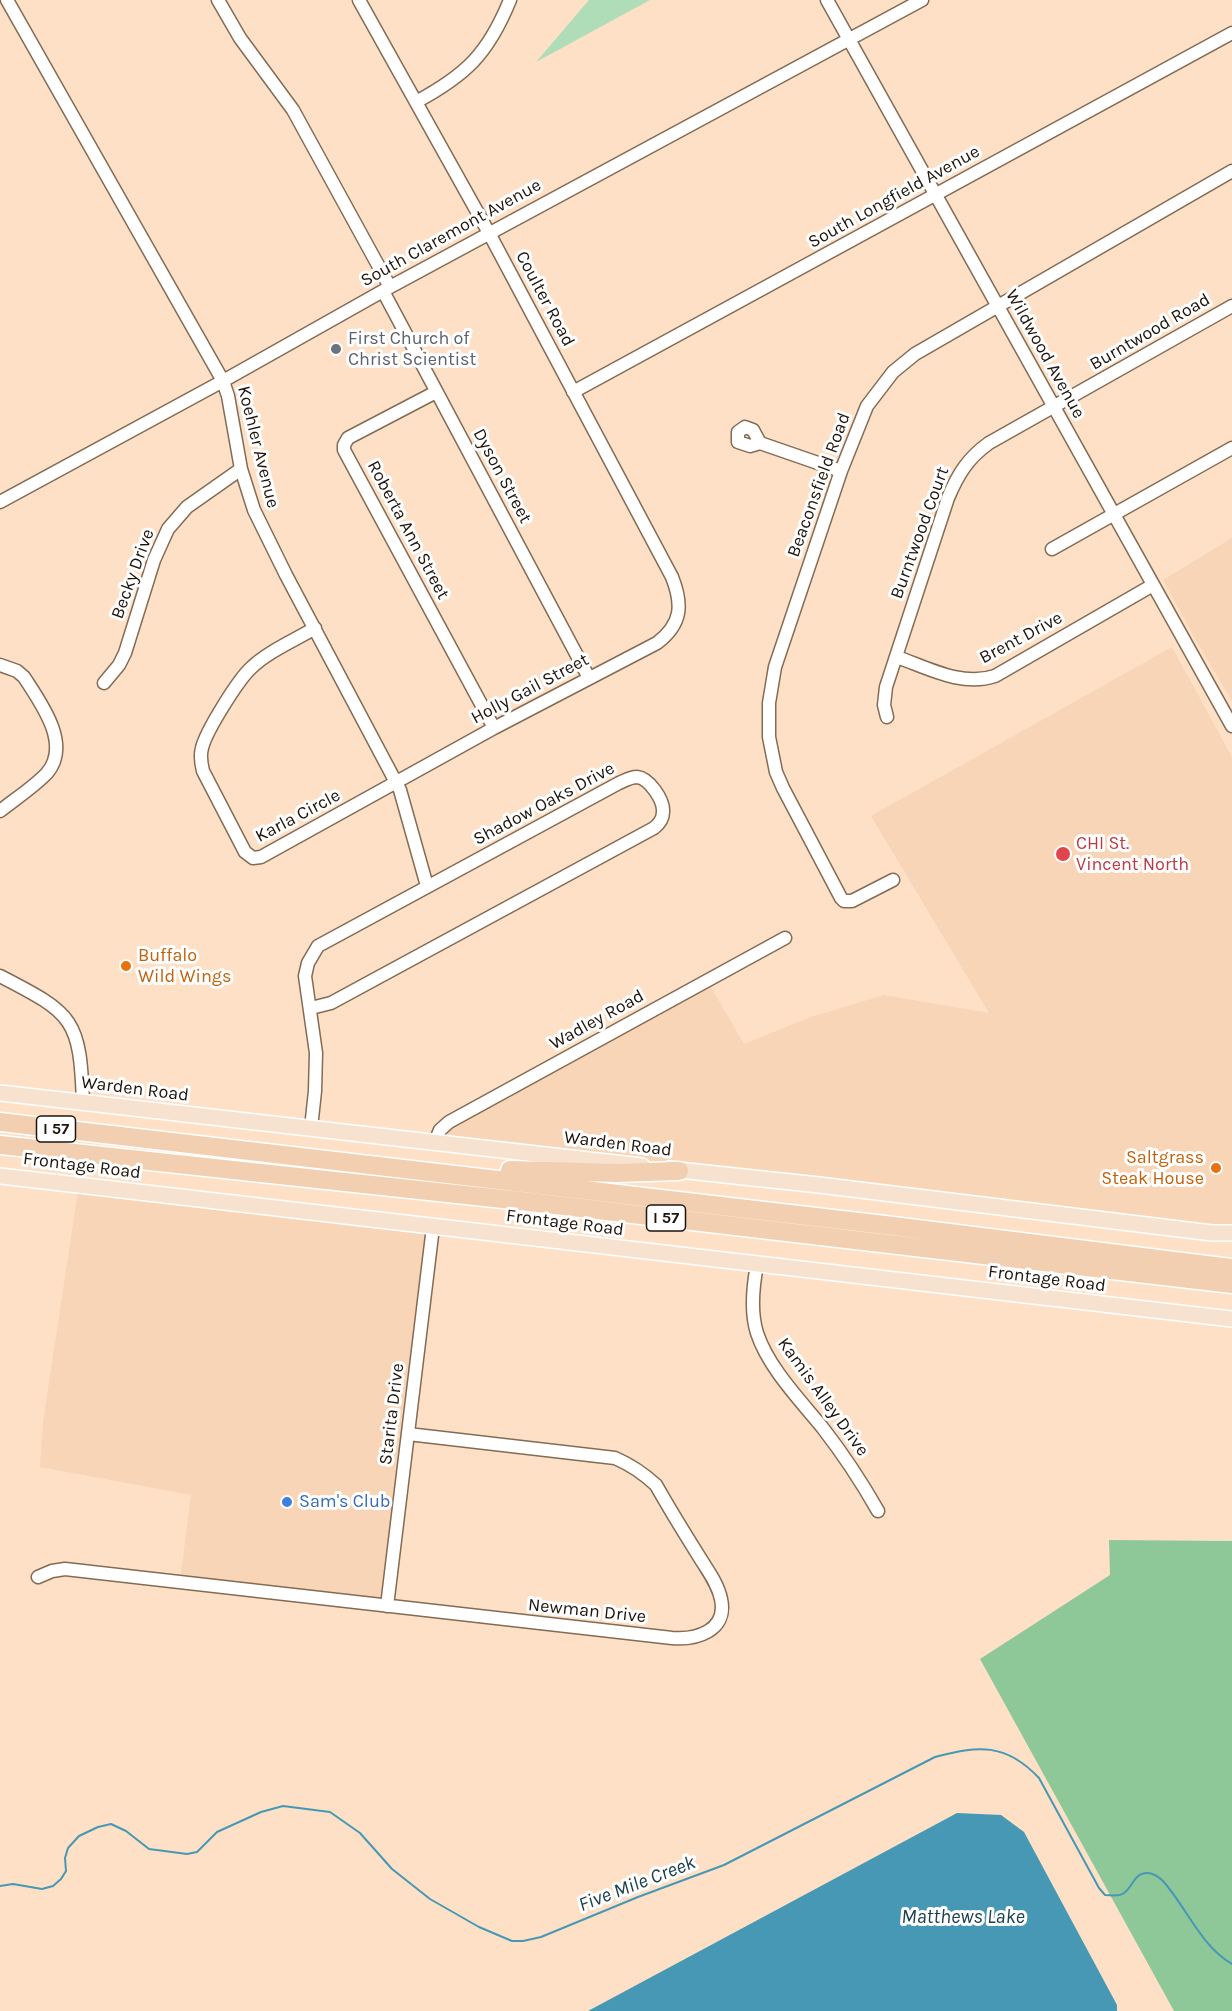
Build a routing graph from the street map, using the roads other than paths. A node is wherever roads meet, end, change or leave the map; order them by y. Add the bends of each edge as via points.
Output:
1 (6, 0) edge
2 (218, 0) edge
3 (360, 0) edge
4 (510, 0) edge
5 (827, 0) edge
6 (922, 0) edge
7 (1232, 33) edge
8 (849, 40) junction
9 (416, 102) junction
10 (1232, 171) edge
11 (935, 195) junction
12 (489, 233) junction
13 (386, 289) junction
14 (1232, 306) edge
15 (998, 307) junction
16 (223, 381) junction
17 (436, 392) junction
18 (573, 392) junction
19 (1055, 407) junction
20 (760, 443) dead end
21 (1232, 448) edge
22 (242, 469) junction
23 (841, 471) junction
24 (0, 502) edge
25 (1113, 514) junction
26 (1052, 549) dead end
27 (1153, 585) junction
28 (676, 622) joint
29 (315, 628) junction
30 (897, 657) junction
31 (0, 665) edge
32 (589, 678) junction
33 (104, 683) dead end
34 (886, 717) dead end
35 (1232, 726) edge
36 (494, 728) junction
37 (397, 783) junction
38 (0, 811) edge
39 (893, 880) dead end
40 (427, 886) junction
41 (785, 938) dead end
42 (0, 976) edge
43 (311, 1008) junction
44 (0, 1093) edge
45 (83, 1103) junction
46 (0, 1122) edge
47 (311, 1128) junction
48 (435, 1142) junction
49 (0, 1145) edge
50 (403, 1168) junction
51 (679, 1171) junction
52 (1, 1176) edge
53 (433, 1227) junction
54 (1232, 1233) edge
55 (757, 1264) junction
56 (1232, 1268) edge
57 (1232, 1284) edge
58 (1232, 1319) edge
59 (408, 1434) junction
60 (878, 1511) dead end
61 (38, 1577) dead end
62 (387, 1606) junction

1 - 16 street, Koehler Avenue
2 - 13 street, Dyson Street via 240,38 293,110
3 - 9 street, Coulter Road
4 - 9 street via 494,35 477,59 456,78
5 - 8 street, Wildwood Avenue
6 - 8 street, South Claremont Avenue
7 - 11 street, South Longfield Avenue
8 - 11 street, Wildwood Avenue
8 - 12 street, South Claremont Avenue
9 - 12 street, Coulter Road
10 - 15 street, Beaconsfield Road
11 - 15 street, Wildwood Avenue
11 - 18 street, South Longfield Avenue
12 - 13 street, South Claremont Avenue
12 - 18 street, Coulter Road
13 - 16 street, South Claremont Avenue
13 - 17 street, Dyson Street
14 - 19 street, Burntwood Road
15 - 19 street, Wildwood Avenue
15 - 23 street, Beaconsfield Road via 915,354 893,372 867,406
16 - 22 street, Koehler Avenue
16 - 24 street, South Claremont Avenue
17 - 32 street, Dyson Street
17 - 36 street, Roberta Ann Street via 348,438 344,450
18 - 28 street, Coulter Road via 672,577 680,603
19 - 25 street, Wildwood Avenue
19 - 30 street, Burntwood Court via 988,443 961,469
20 - 23 street
21 - 25 street
22 - 29 street, Koehler Avenue via 263,532
22 - 33 street, Becky Drive via 187,507 168,529 119,665
23 - 39 street, Beaconsfield Road via 774,674 769,737 783,788 841,898 852,901
25 - 26 street
25 - 27 street, Wildwood Avenue
27 - 30 street, Brent Drive via 985,679 958,678
27 - 35 street, Wildwood Avenue
28 - 32 street, Holly Gail Street via 657,643
29 - 37 street, Koehler Avenue
29 - 37 street, Karla Circle via 251,667 203,744 203,771 245,852 254,858 261,857
30 - 34 street, Burntwood Court via 886,687
31 - 38 street via 24,676 53,729 57,749 46,773
32 - 36 street, Holly Gail Street
36 - 37 street, Holly Gail Street
37 - 40 street, Koehler Avenue
40 - 43 street, Shadow Oaks Drive via 318,946 306,969
40 - 43 street, Shadow Oaks Drive via 632,778 650,783 663,808 656,827 612,852 330,1003
41 - 48 street, Wadley Road via 449,1122
42 - 45 street via 45,1000 66,1019 78,1043
43 - 47 street, Shadow Oaks Drive via 316,1053
44 - 45 main road, Warden Road
45 - 47 main road, Warden Road
46 - 50 highway, I 57
47 - 48 main road, Warden Road
48 - 51 main road, Warden Road
49 - 57 highway, I 57
50 - 51 highway
50 - 56 highway, I 57
51 - 54 main road, Warden Road
52 - 53 main road, Frontage Road
53 - 55 main road, Frontage Road
53 - 59 street, Starita Drive
55 - 58 main road, Frontage Road
55 - 60 street, Kamis Alley Drive via 754,1319 761,1343 785,1382 859,1477
59 - 62 street, Starita Drive
59 - 62 street, Newman Drive via 615,1458 630,1465 656,1485 718,1587 722,1610 712,1628 688,1639
61 - 62 street, Newman Drive via 65,1569

